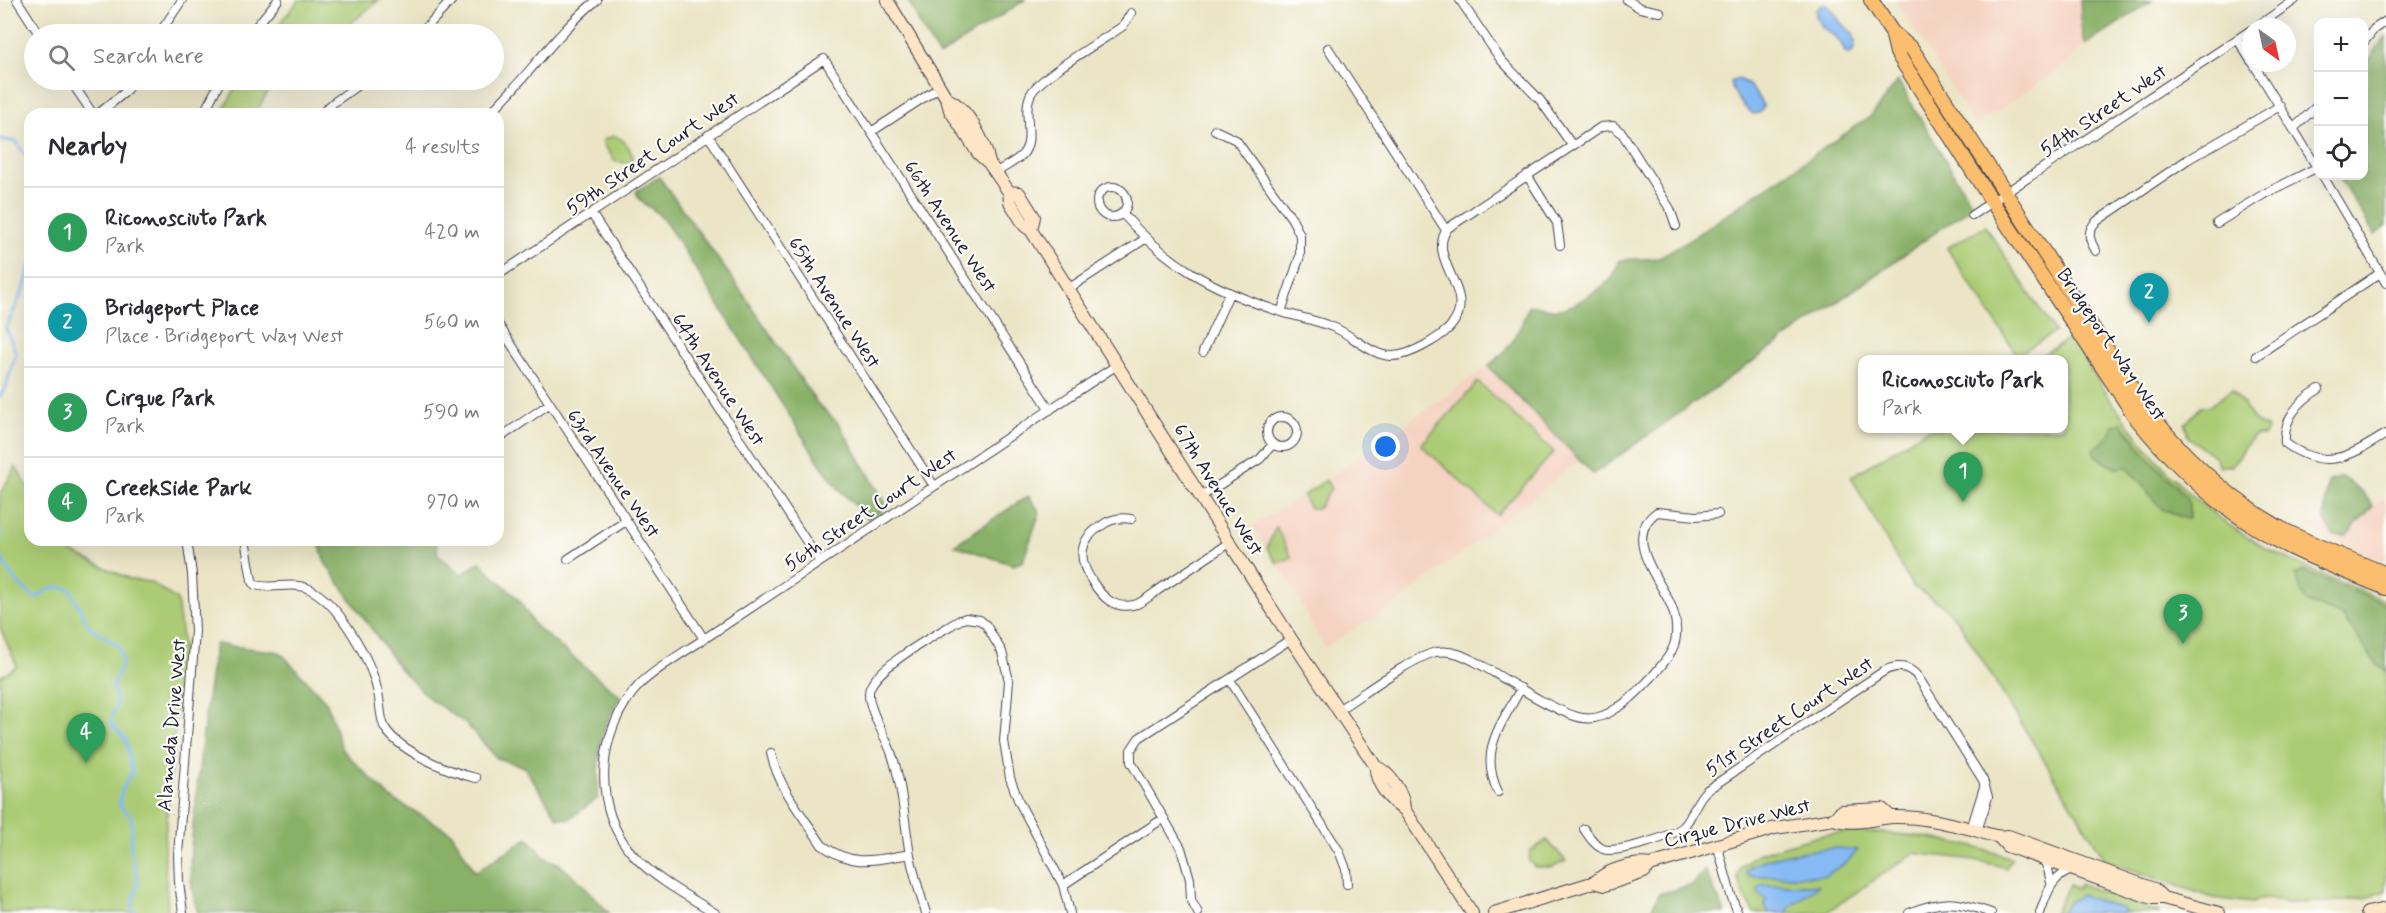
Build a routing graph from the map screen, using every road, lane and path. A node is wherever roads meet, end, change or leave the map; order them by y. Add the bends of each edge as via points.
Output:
1 (17, 0) edge
2 (182, 0) edge
3 (278, 0) edge
4 (452, 0) edge
5 (597, 0) edge
6 (887, 0) edge
7 (1460, 0) edge
8 (1627, 0) edge
9 (1872, 0) edge
10 (2290, 1) edge
11 (1660, 12) dead end
12 (1131, 14) dead end
13 (2268, 18) edge
14 (2386, 21) edge
15 (33, 24) edge
16 (166, 24) edge
17 (258, 24) edge
18 (429, 24) edge
19 (1892, 32) junction
20 (2242, 37) edge
21 (2368, 37) edge
22 (2238, 40) junction
23 (2242, 46) edge
24 (1328, 48) dead end
25 (824, 60) joint
26 (2258, 72) edge
27 (940, 87) junction
28 (77, 90) edge
29 (126, 90) edge
30 (216, 90) edge
31 (352, 90) edge
32 (2280, 106) junction
33 (89, 108) edge
34 (105, 108) edge
35 (206, 108) edge
36 (329, 108) edge
37 (495, 108) edge
38 (2314, 110) edge
39 (2294, 128) junction
40 (1215, 130) dead end
41 (871, 132) junction
42 (708, 135) junction
43 (1572, 146) junction
44 (2314, 161) edge
45 (992, 168) junction
46 (2314, 170) edge
47 (1527, 176) junction
48 (2325, 180) edge
49 (2005, 195) junction
50 (1993, 203) junction
51 (591, 213) junction
52 (1122, 213) dead end
53 (1972, 215) dead end
54 (2217, 223) dead end
55 (1677, 226) dead end
56 (1446, 230) junction
57 (1145, 238) junction
58 (1560, 245) dead end
59 (2096, 251) dead end
60 (504, 271) edge
61 (2380, 273) junction
62 (2386, 283) edge
63 (1068, 289) junction
64 (1229, 294) junction
65 (1281, 312) junction
66 (504, 334) edge
67 (1203, 352) dead end
68 (2256, 356) dead end
69 (1117, 365) junction
70 (2319, 389) dead end
71 (549, 405) junction
72 (1050, 410) junction
73 (2386, 434) edge
74 (504, 435) edge
75 (1273, 444) dead end
76 (934, 486) junction
77 (1202, 496) junction
78 (1718, 514) dead end
79 (1131, 519) dead end
80 (626, 521) junction
81 (1230, 542) junction
82 (189, 546) edge
83 (246, 546) edge
84 (568, 559) dead end
85 (820, 562) junction
86 (2386, 574) edge
87 (2386, 588) edge
88 (704, 639) junction
89 (1292, 639) junction
90 (1230, 680) junction
91 (1521, 688) junction
92 (1338, 710) junction
93 (771, 753) dead end
94 (476, 778) dead end
95 (1498, 792) dead end
96 (1164, 818) junction
97 (1584, 829) dead end
98 (1974, 830) junction
99 (1999, 837) junction
100 (1717, 844) junction
101 (910, 854) junction
102 (2043, 858) junction
103 (2073, 870) junction
104 (2051, 883) junction
105 (1347, 884) dead end
106 (1063, 885) junction
107 (2163, 898) junction
108 (2386, 909) edge
109 (1919, 911) edge
110 (183, 913) edge
111 (714, 913) edge
112 (926, 913) edge
113 (1070, 913) edge
114 (1198, 913) edge
115 (1472, 913) edge
116 (1494, 913) edge
117 (1738, 913) edge
118 (1909, 913) edge
119 (1991, 913) edge
120 (2040, 913) edge
121 (2219, 913) edge
122 (2367, 913) edge

1 - 15 street
2 - 16 street
3 - 17 street
4 - 18 street
5 - 37 street via 568,26
6 - 27 street, 67th Avenue West
7 - 43 street via 1509,69 1540,100
8 - 11 street via 1640,8
9 - 19 main road, Bridgeport Way West
10 - 13 street
12 - 45 street via 1123,26 1032,91 1026,105 1029,138 1024,153
14 - 21 street
19 - 49 main road, Bridgeport Way West via 1912,49
19 - 50 main road, Bridgeport Way West via 1897,53
20 - 22 street, 54th Street West
22 - 23 street
22 - 49 street, 54th Street West
24 - 56 street
25 - 41 street, 66th Avenue West
25 - 42 street, 59th Street Court West
26 - 32 street
27 - 41 street
27 - 45 street, 67th Avenue West via 947,99 958,103 986,146
28 - 33 street
29 - 34 street
30 - 35 street
31 - 36 street
32 - 39 street
32 - 59 street via 2187,160 2097,221 2089,235
38 - 39 street
39 - 44 street
40 - 65 street via 1236,140 1300,235 1300,256
41 - 72 street, 66th Avenue West
42 - 51 street, 59th Street Court West
42 - 76 street, 65th Avenue West
43 - 47 street
43 - 55 street via 1599,128 1611,125 1622,133
45 - 63 street, 67th Avenue West
46 - 54 street
47 - 56 street
47 - 58 street via 1557,223
48 - 61 street
49 - 50 street, 54th Street West
49 - 86 main road, Bridgeport Way West via 2141,402 2191,462 2236,499 2282,529
50 - 53 street, 54th Street West
50 - 87 main road, Bridgeport Way West via 2137,419 2193,480 2246,522 2291,548
51 - 60 street, 59th Street Court West
51 - 85 street, 64th Avenue West
52 - 57 street
56 - 65 street via 1442,248 1459,293 1460,310 1450,327 1412,352 1383,355 1335,327
57 - 63 street
57 - 64 street via 1187,271
61 - 62 street
61 - 68 street
63 - 69 street, 67th Avenue West
64 - 65 street
64 - 67 street
66 - 71 street, 63rd Avenue West
69 - 72 street, 56th Street Court West
69 - 77 street, 67th Avenue West
70 - 73 street via 2295,409 2284,432 2285,443 2297,452 2317,459 2337,459
71 - 74 street
71 - 80 street, 63rd Avenue West
72 - 76 street, 56th Street Court West
75 - 77 street via 1260,459
76 - 85 street, 56th Street Court West
77 - 81 street, 67th Avenue West
78 - 91 street via 1658,512 1646,525 1644,553 1670,603 1676,636 1669,656 1626,703 1601,717 1582,718
79 - 81 street via 1107,522 1088,536 1082,551 1083,566 1100,594 1121,605 1142,602
80 - 84 street
80 - 88 street, 63rd Avenue West
81 - 89 street, 67th Avenue West
82 - 110 street, Alameda Drive West via 195,631 178,855
83 - 94 street via 255,585 301,586 315,592 332,608 357,641 375,679 382,722 393,738 453,773
85 - 88 street, 56th Street Court West
88 - 111 street, 56th Street Court West via 643,682 623,705 609,738 604,782 609,811 626,846 666,883
89 - 90 street
89 - 92 street, 67th Avenue West
90 - 96 street via 1139,738 1131,750 1133,768
90 - 105 street via 1341,854
91 - 92 street via 1460,654 1437,652
91 - 95 street via 1489,756
92 - 115 street, 67th Avenue West via 1376,767 1376,775 1396,805 1404,809
93 - 101 street via 781,782 828,850 857,862
96 - 106 street
96 - 114 street via 1185,858 1191,900
97 - 98 street, 51st Street Court West via 1607,850 1676,832 1685,825 1707,790 1884,671 1902,667 1918,677 1979,773 1988,798
98 - 99 street, Cirque Drive West
98 - 100 street, Cirque Drive West via 1891,817 1841,822 1834,819 1775,828
99 - 102 street, Cirque Drive West via 2007,846
99 - 107 street, Cirque Drive West via 2026,842 2154,889
100 - 116 street, Cirque Drive West via 1650,865 1644,872 1605,885 1595,882
100 - 117 street
101 - 106 street via 895,765 869,701 872,682 885,668 960,620 976,618 986,625 1006,666 1009,695 1004,741 1014,790
101 - 112 street
102 - 103 street, Cirque Drive West
102 - 104 street
103 - 104 street
103 - 107 street, Cirque Drive West via 2152,898
104 - 120 street
106 - 113 street
107 - 121 street, Cirque Drive West
108 - 122 street
109 - 118 street
109 - 119 street via 1934,904 1959,902

